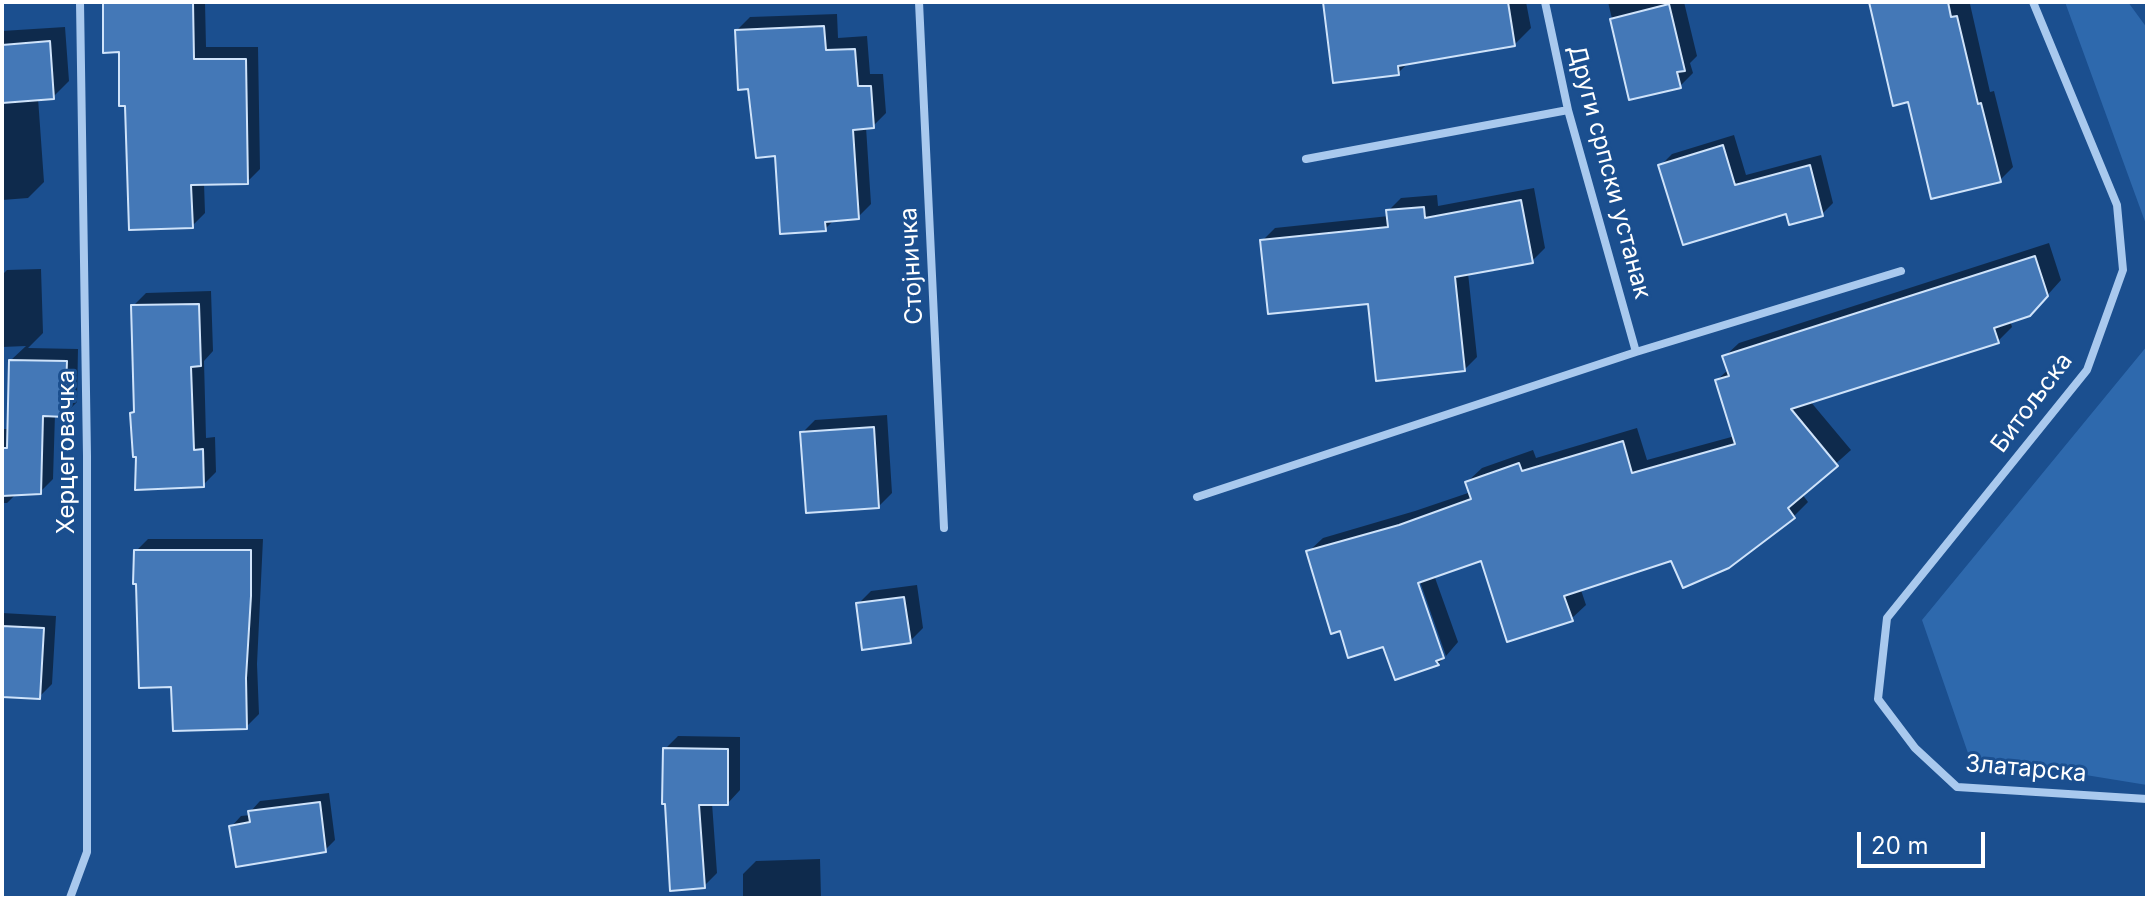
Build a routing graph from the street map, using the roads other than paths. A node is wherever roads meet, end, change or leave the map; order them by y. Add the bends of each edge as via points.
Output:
1 (80, 2) edge
2 (919, 2) edge
3 (1545, 2) edge
4 (2033, 2) edge
5 (1568, 110) junction
6 (1306, 159) dead end
7 (1901, 271) dead end
8 (1636, 352) junction
9 (1197, 497) dead end
10 (944, 528) dead end
11 (1915, 748) joint
12 (2147, 799) edge
13 (70, 898) edge

1 - 13 street, Херцеговачка via 87,852
2 - 10 street, Стојничка
3 - 5 street, Други српски устанак
4 - 11 street, Битољска via 2117,205 2123,270 2087,370 1887,618 1878,699
5 - 6 street
5 - 8 street, Други српски устанак
7 - 8 street
8 - 9 street
11 - 12 street, Златарска via 1957,787

